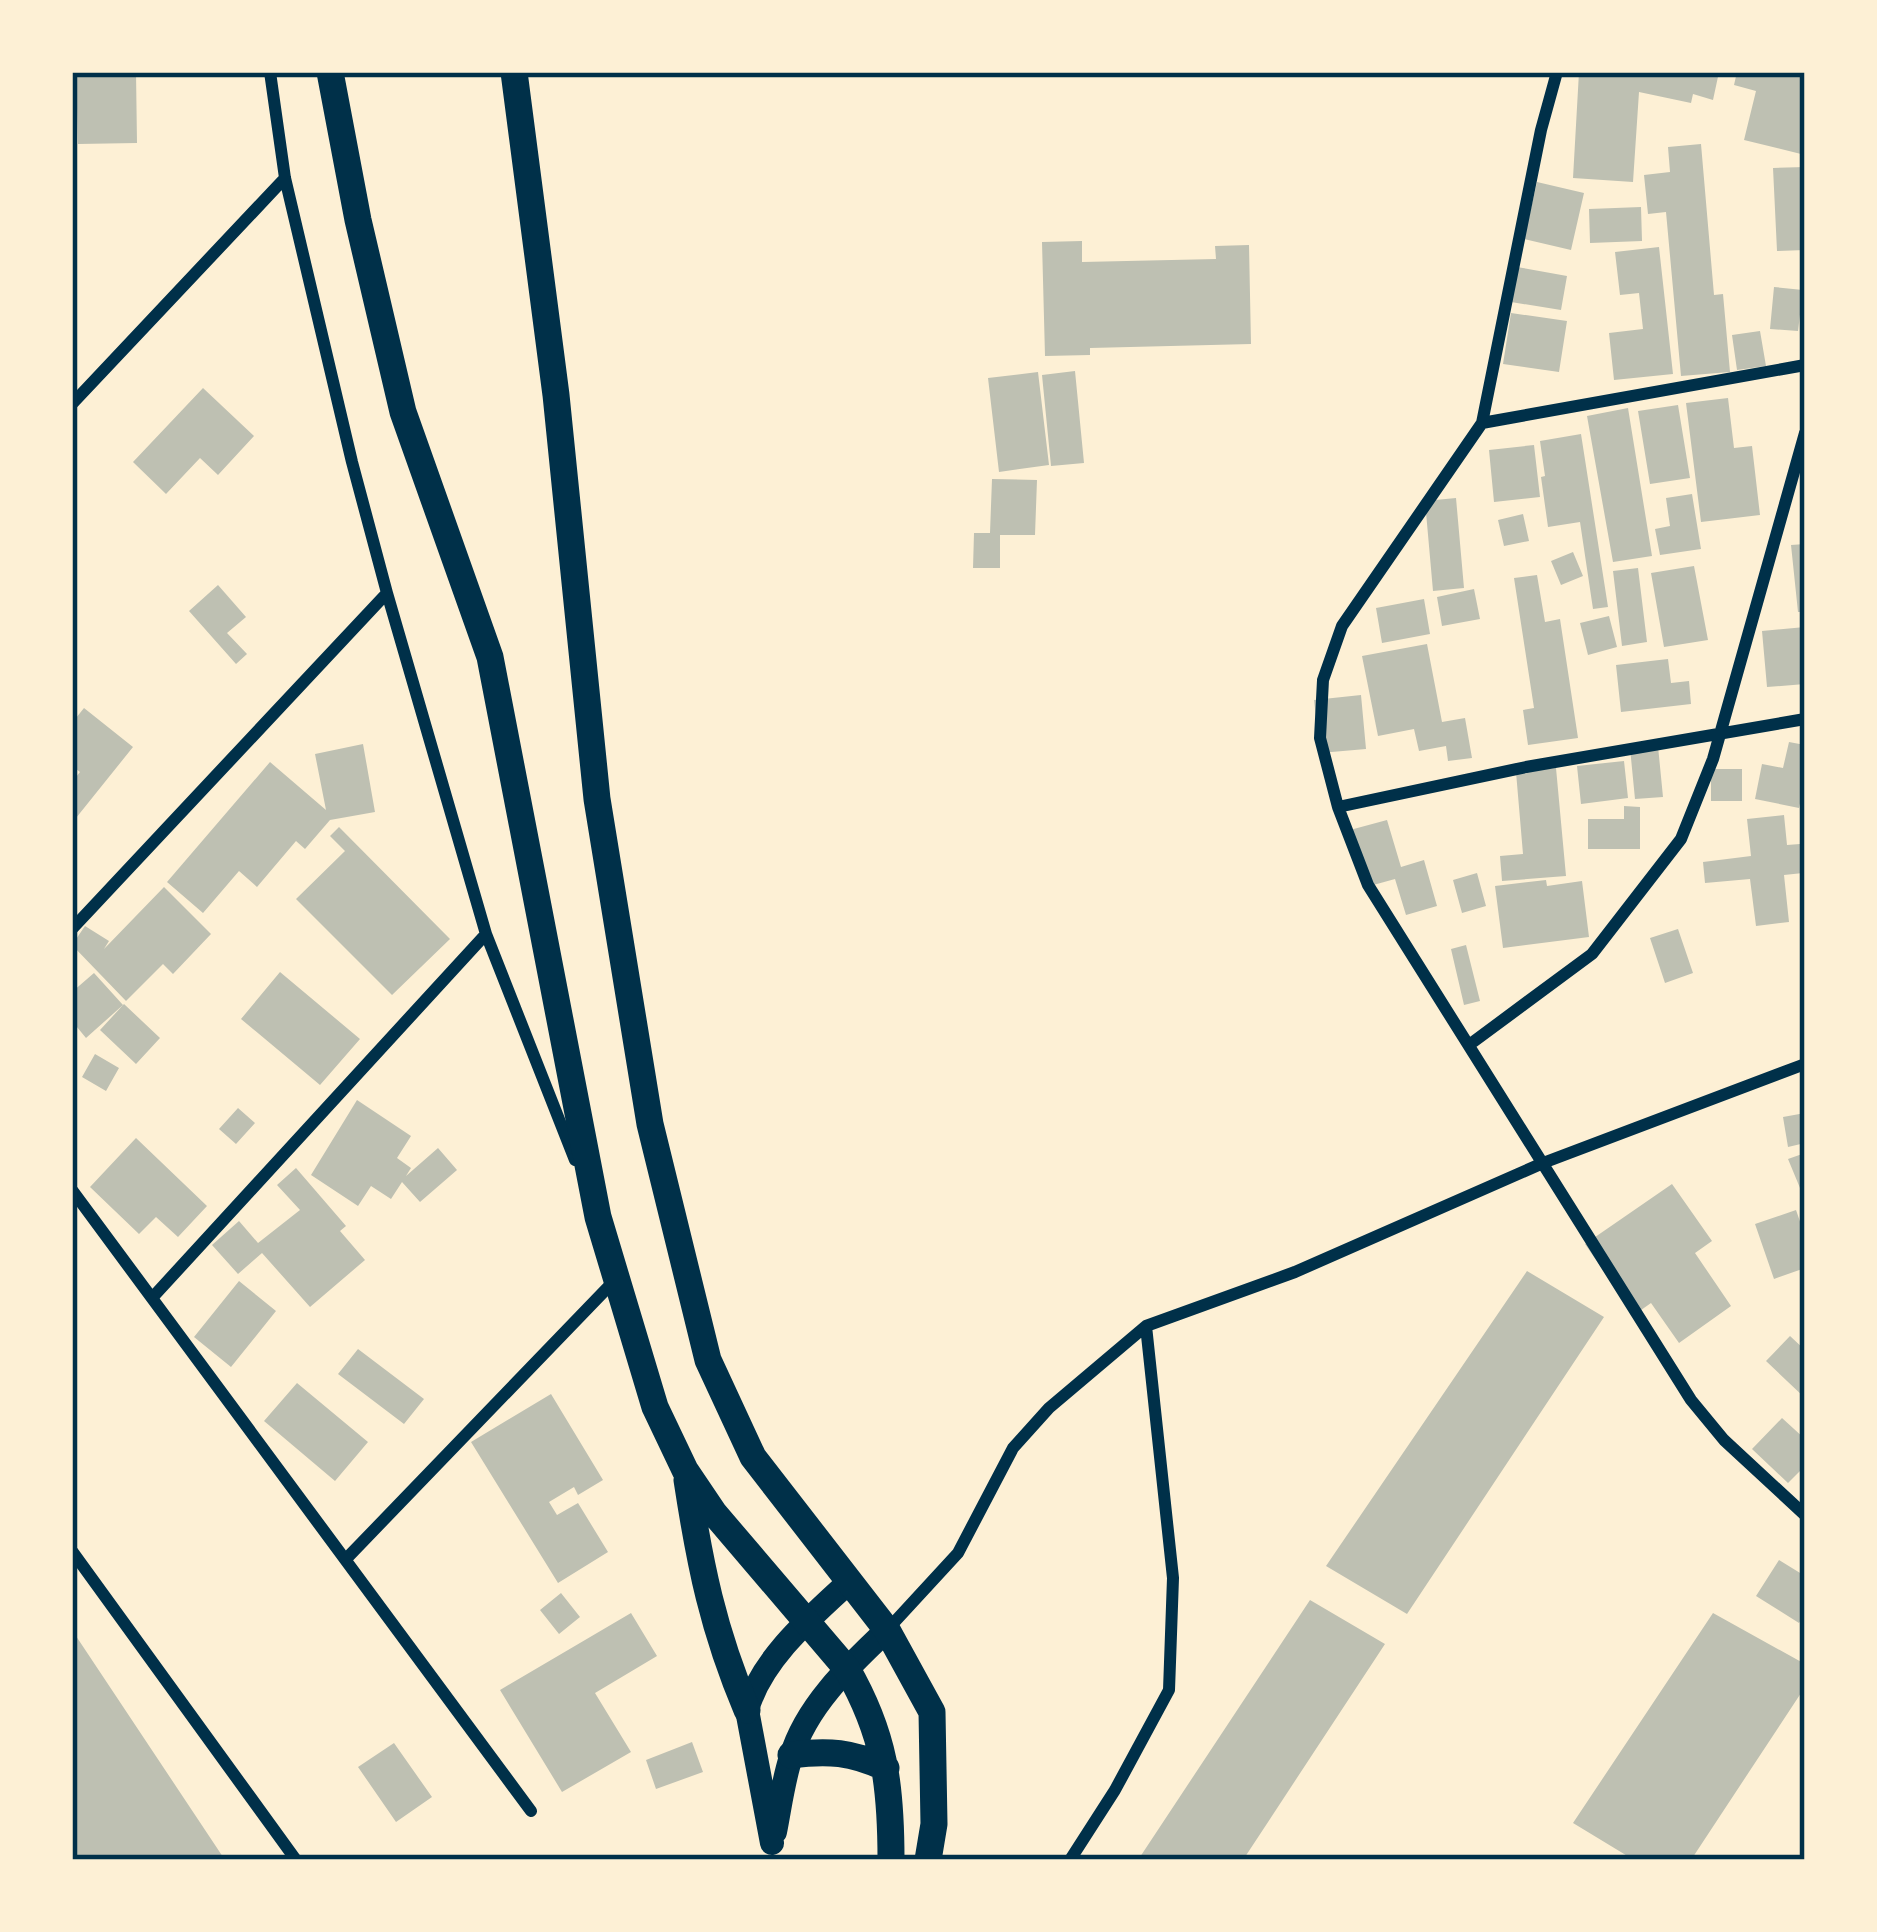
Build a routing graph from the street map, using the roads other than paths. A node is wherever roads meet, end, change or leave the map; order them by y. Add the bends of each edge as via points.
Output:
1 (270, 72) edge
2 (330, 72) edge
3 (514, 72) edge
4 (1557, 72) edge
5 (285, 178) junction
6 (1805, 365) edge
7 (72, 404) edge
8 (1482, 423) junction
9 (1805, 433) edge
10 (387, 593) junction
11 (1805, 718) edge
12 (1718, 735) junction
13 (1338, 807) junction
14 (72, 929) edge
15 (486, 934) junction
16 (1468, 1045) junction
17 (1805, 1064) edge
18 (1543, 1163) junction
19 (72, 1190) edge
20 (598, 1217) junction
21 (616, 1279) junction
22 (152, 1298) junction
23 (1146, 1327) junction
24 (686, 1470) junction
25 (1805, 1515) edge
26 (72, 1551) edge
27 (346, 1559) junction
28 (850, 1581) junction
29 (806, 1623) junction
30 (887, 1630) junction
31 (847, 1669) junction
32 (747, 1710) junction
33 (791, 1755) junction
34 (886, 1768) junction
35 (531, 1811) dead end
36 (772, 1852) edge
37 (296, 1860) edge
38 (891, 1860) edge
39 (928, 1860) edge
40 (1070, 1860) edge

1 - 5 street
2 - 20 main road via 403,412 490,657
3 - 28 main road via 596,799 650,1124 708,1360 753,1457
4 - 8 street
5 - 7 street
5 - 10 street
6 - 8 street
8 - 13 street via 1342,626 1323,680 1320,738
9 - 12 street
10 - 14 street
10 - 15 street
11 - 12 street
12 - 13 street
12 - 16 street via 1681,839 1592,954
13 - 16 street via 1368,885
15 - 20 street
15 - 22 street
16 - 18 street
17 - 18 street
18 - 23 street via 1295,1272
18 - 25 street via 1691,1400
19 - 22 street
20 - 21 main road
21 - 24 main road via 655,1407
21 - 27 street
22 - 27 street
23 - 30 street via 1012,1448 958,1553
23 - 40 street via 1173,1578 1169,1690
24 - 29 main road
24 - 32 main road via 702,1577
26 - 37 street
27 - 35 street
28 - 29 main road
28 - 30 main road
29 - 31 main road
29 - 32 main road via 760,1679
30 - 31 main road
30 - 39 main road via 932,1712
31 - 33 main road
31 - 34 main road
32 - 36 main road
33 - 34 main road via 831,1750
33 - 36 main road
34 - 38 main road

